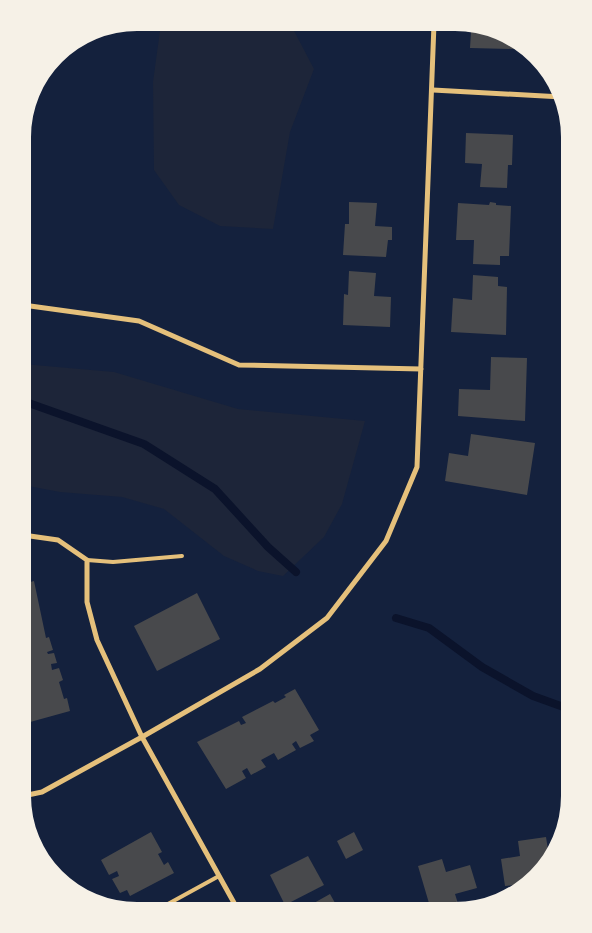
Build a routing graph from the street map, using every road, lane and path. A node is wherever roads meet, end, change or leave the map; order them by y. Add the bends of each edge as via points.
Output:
1 (434, 31) edge
2 (433, 90) junction
3 (553, 96) edge
4 (31, 306) edge
5 (421, 370) junction
6 (31, 536) edge
7 (182, 556) dead end
8 (87, 560) junction
9 (142, 737) junction
10 (31, 794) edge
11 (219, 876) junction
12 (172, 902) edge
13 (234, 902) edge

1 - 2 street
2 - 3 street
2 - 5 street
4 - 5 street via 139,322 239,365
5 - 9 street via 417,468 386,541 327,618 260,669
6 - 8 street via 58,540
7 - 8 lane via 113,562
8 - 9 street via 88,602 97,640
9 - 10 street via 42,792
9 - 11 street
11 - 12 lane
11 - 13 street

